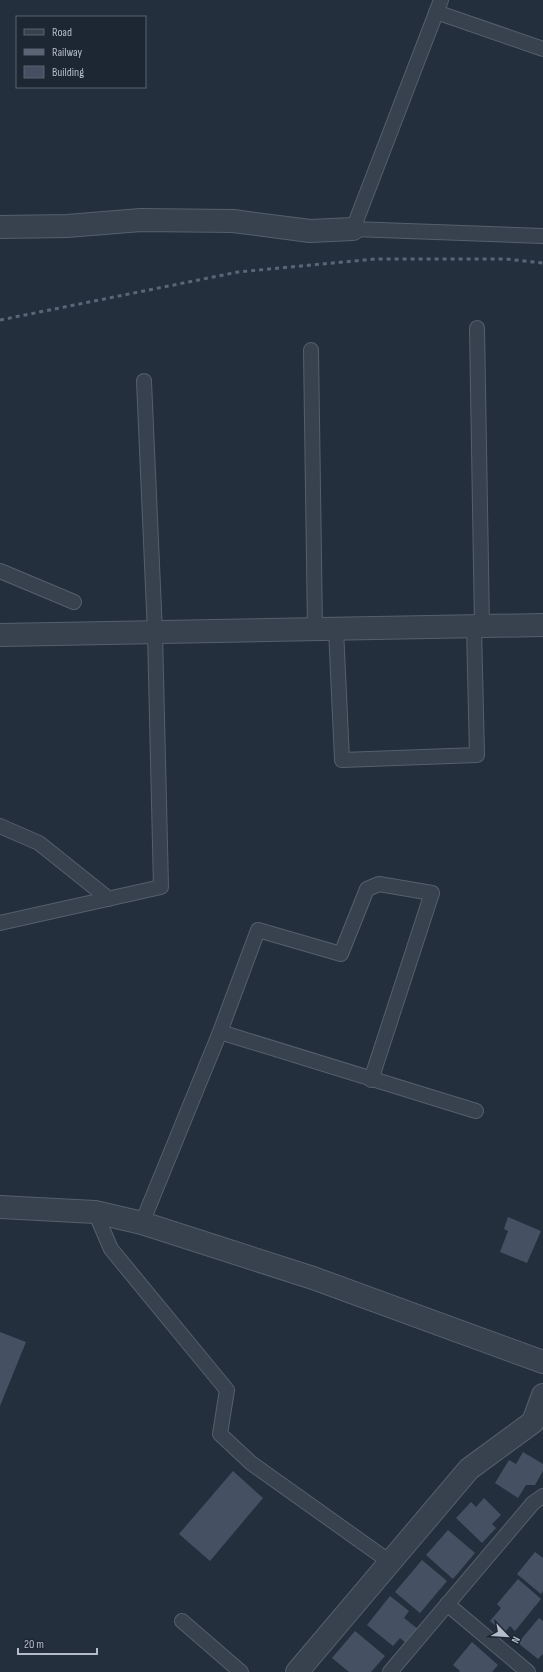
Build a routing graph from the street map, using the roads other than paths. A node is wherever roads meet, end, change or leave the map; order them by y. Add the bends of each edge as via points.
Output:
1 (439, 6) edge
2 (543, 49) edge
3 (0, 227) edge
4 (353, 229) junction
5 (543, 236) edge
6 (477, 328) dead end
7 (312, 350) dead end
8 (144, 381) dead end
9 (0, 571) edge
10 (74, 602) dead end
11 (543, 625) edge
12 (478, 626) junction
13 (326, 629) junction
14 (155, 632) junction
15 (0, 635) edge
16 (0, 826) edge
17 (109, 899) junction
18 (0, 923) edge
19 (220, 1032) junction
20 (371, 1080) junction
21 (476, 1111) dead end
22 (0, 1207) edge
23 (95, 1212) junction
24 (142, 1223) junction
25 (543, 1362) edge
26 (543, 1395) edge
27 (543, 1496) edge
28 (390, 1562) junction
29 (447, 1604) junction
30 (182, 1621) dead end
31 (241, 1672) edge
32 (297, 1672) edge
33 (390, 1672) edge
34 (528, 1672) edge

1 - 2 lane
1 - 4 lane
3 - 4 street via 67,226 141,220 233,221 310,231
4 - 5 lane
6 - 12 lane
7 - 13 lane
8 - 14 lane
9 - 10 lane
11 - 12 street
12 - 13 street
12 - 13 lane via 477,755 342,760
13 - 14 street
14 - 15 street
14 - 17 lane via 161,887
16 - 17 lane via 39,843
17 - 18 lane
19 - 20 lane
19 - 20 lane via 258,930 341,954 367,889 379,884 432,893
19 - 24 lane
20 - 21 lane
22 - 23 street
23 - 24 street
23 - 28 lane via 111,1249 227,1390 220,1434 250,1463
24 - 25 street via 313,1278
26 - 28 street via 533,1422 469,1469
27 - 29 lane via 533,1503
28 - 32 street
29 - 33 lane
29 - 34 lane
30 - 31 lane

